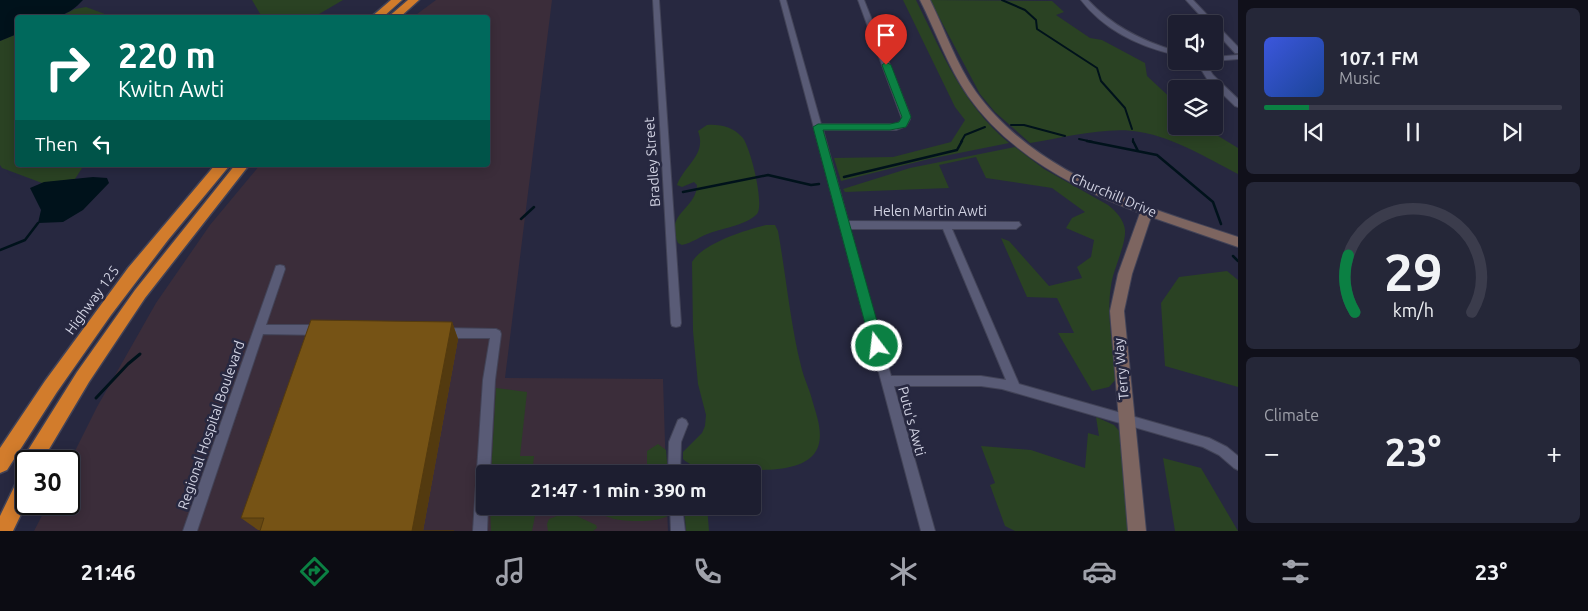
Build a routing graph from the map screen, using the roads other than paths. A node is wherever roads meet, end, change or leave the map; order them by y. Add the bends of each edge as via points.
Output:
1 (397, 0) edge
2 (414, 0) edge
3 (656, 0) edge
4 (783, 0) edge
5 (861, 0) edge
6 (925, 0) edge
7 (1084, 0) edge
8 (1189, 0) edge
9 (379, 15) edge
10 (396, 15) edge
11 (1203, 15) edge
12 (1223, 35) edge
13 (1168, 50) edge
14 (1238, 51) edge
15 (1238, 57) edge
16 (1223, 58) edge
17 (1206, 70) edge
18 (1238, 104) edge
19 (818, 127) junction
20 (220, 167) edge
21 (240, 167) edge
22 (1147, 211) junction
23 (844, 225) junction
24 (946, 225) junction
25 (1016, 225) dead end
26 (1238, 242) edge
27 (280, 269) dead end
28 (676, 323) dead end
29 (259, 329) junction
30 (328, 330) edge
31 (427, 332) edge
32 (887, 381) junction
33 (1014, 386) junction
34 (67, 402) junction
35 (1125, 419) junction
36 (682, 424) dead end
37 (39, 450) edge
38 (43, 450) edge
39 (0, 464) edge
40 (1238, 464) edge
41 (674, 465) edge
42 (15, 489) edge
43 (15, 506) edge
44 (0, 514) edge
45 (677, 515) edge
46 (3, 531) edge
47 (190, 531) edge
48 (480, 531) edge
49 (678, 531) edge
50 (928, 531) edge
51 (1137, 531) edge

1 - 9 highway
2 - 10 highway
3 - 28 street, Bradley Street
4 - 19 street, Putu's Awti
5 - 19 street via 906,119 896,127
6 - 22 main road, Churchill Drive via 972,93 1006,132 1071,178
7 - 13 street via 1099,17 1118,30
8 - 11 street
12 - 14 street
15 - 16 street
17 - 18 street
19 - 23 street, Putu's Awti
20 - 39 highway, Highway 125 via 130,278
21 - 34 highway via 140,294
22 - 26 main road, Churchill Drive
22 - 35 main road, Terry Way via 1118,300
23 - 24 street, Helen Martin Awti
23 - 32 street, Putu's Awti
24 - 25 street, Helen Martin Awti
24 - 33 street
27 - 29 street, Regional Hospital Boulevard
29 - 30 street, Regional Hospital Boulevard
29 - 47 street, Regional Hospital Boulevard
31 - 48 street via 496,334 489,380
32 - 33 street via 980,381
32 - 50 street, Putu's Awti
33 - 35 street
34 - 37 highway
34 - 38 highway
35 - 40 street via 1212,445
35 - 51 main road, Terry Way
36 - 41 street via 675,442
42 - 44 highway
43 - 46 highway
45 - 49 street

